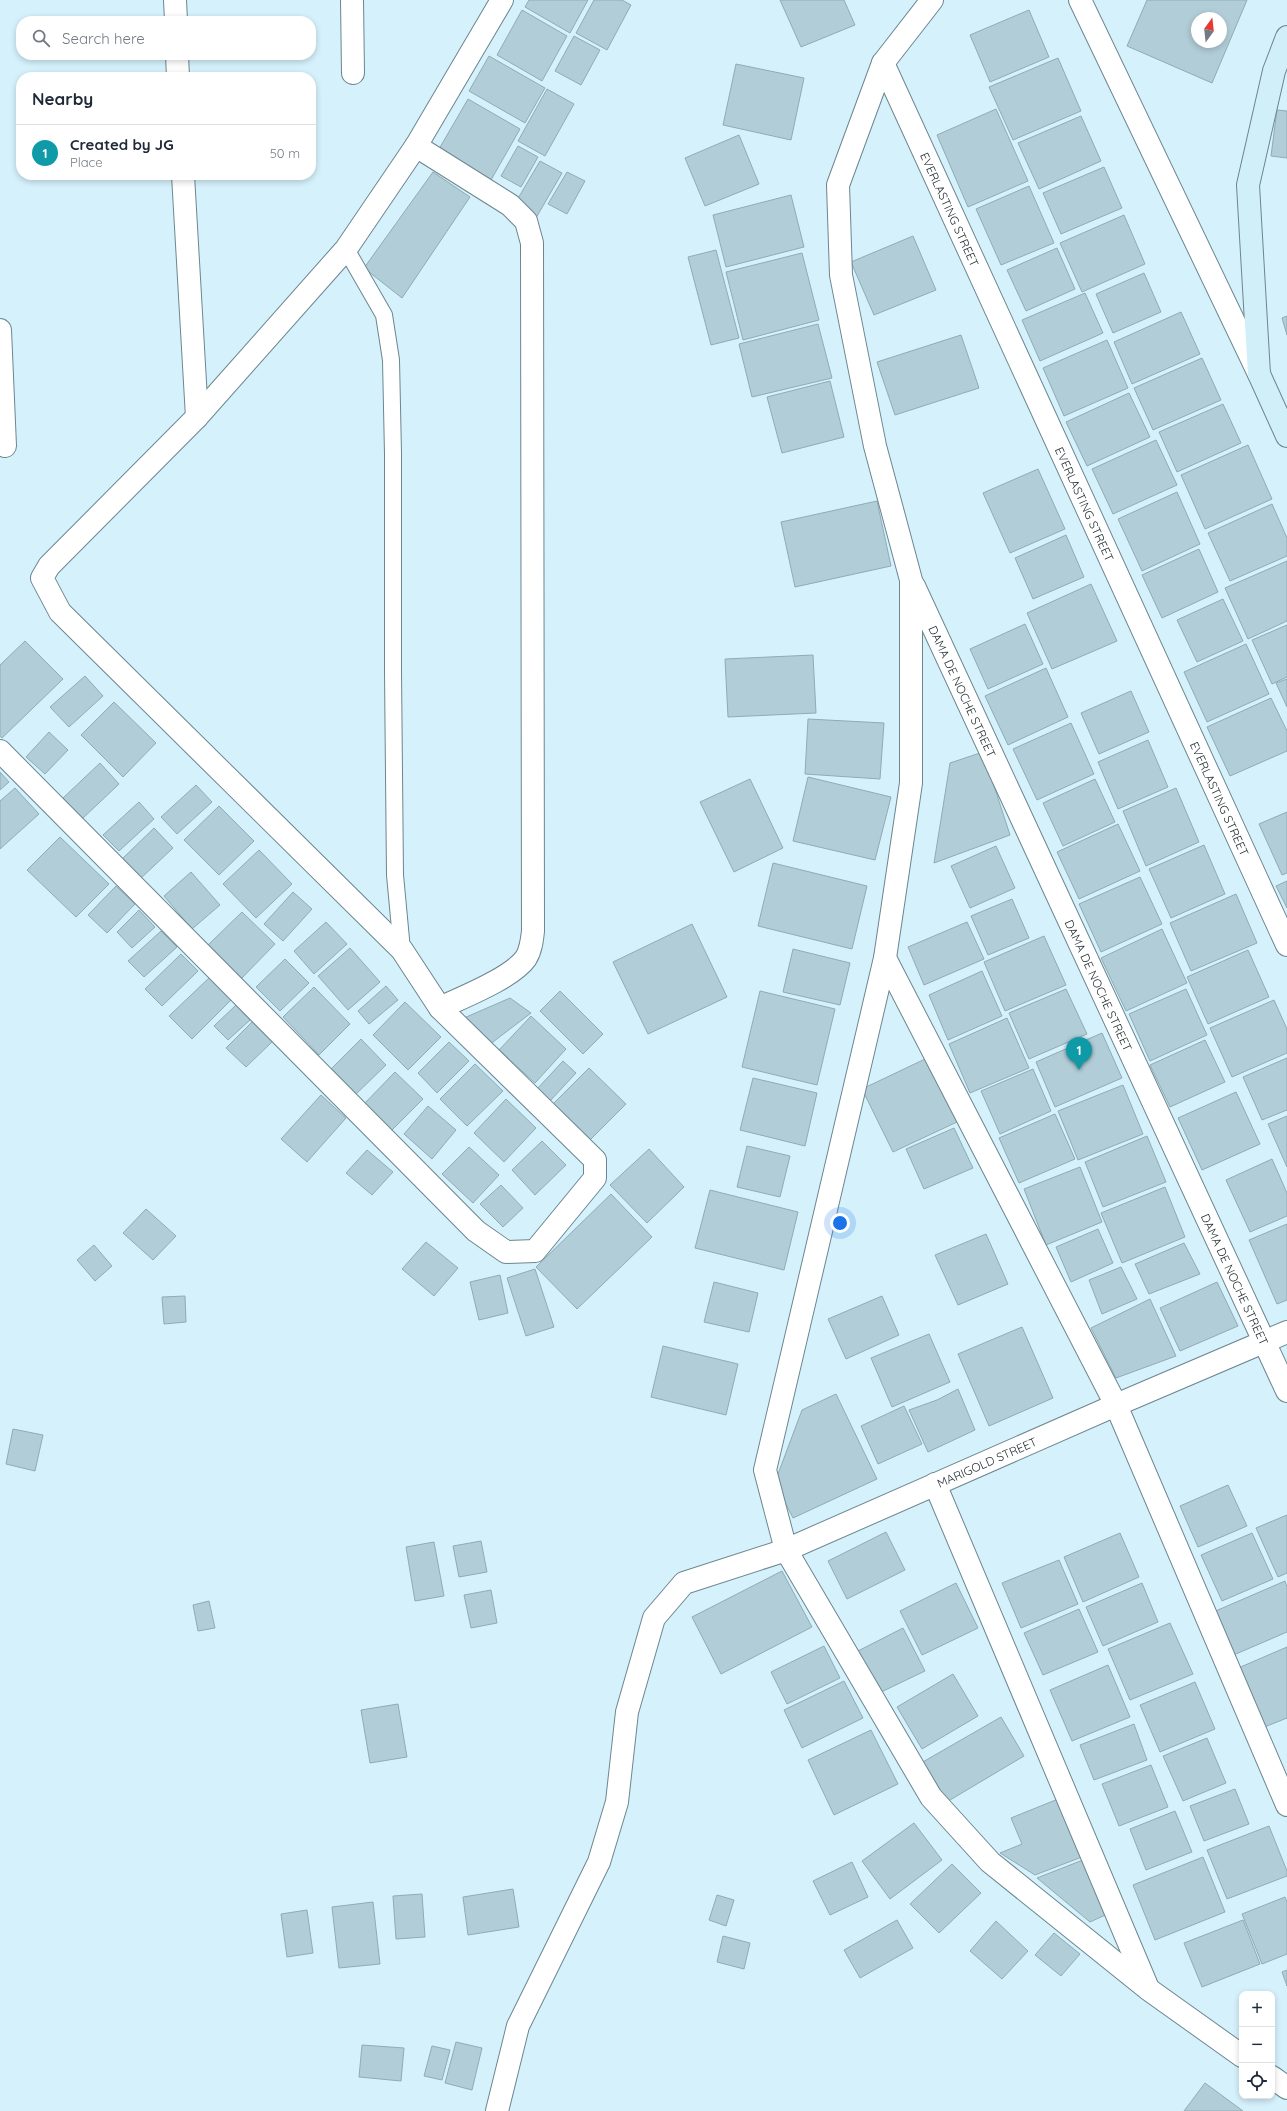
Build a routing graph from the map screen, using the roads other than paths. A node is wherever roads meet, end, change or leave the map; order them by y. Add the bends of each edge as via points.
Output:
1 (175, 0) edge
2 (352, 0) edge
3 (502, 0) edge
4 (932, 0) edge
5 (1080, 0) edge
6 (176, 16) edge
7 (1287, 38) edge
8 (177, 60) edge
9 (883, 63) junction
10 (178, 72) edge
11 (353, 73) dead end
12 (416, 146) junction
13 (183, 180) edge
14 (346, 249) junction
15 (0, 330) edge
16 (1259, 374) junction
17 (198, 417) junction
18 (1287, 436) edge
19 (5, 446) dead end
20 (911, 580) junction
21 (0, 751) edge
22 (1287, 945) edge
23 (402, 950) junction
24 (885, 958) junction
25 (440, 1008) junction
26 (1287, 1332) edge
27 (1265, 1342) junction
28 (1287, 1391) edge
29 (1116, 1405) junction
30 (935, 1484) junction
31 (786, 1550) junction
32 (1287, 1805) edge
33 (1148, 1989) junction
34 (1239, 2054) edge
35 (1275, 2079) edge
36 (1287, 2088) edge
37 (497, 2111) edge

1 - 6 street
2 - 11 street
3 - 12 street
4 - 9 street
5 - 16 street
7 - 16 street via 1274,71 1248,185
8 - 10 street
9 - 20 street via 838,186 842,275 875,446
9 - 22 street, EVERLASTING STREET
12 - 14 street
12 - 25 street via 510,205 526,222 532,243 533,931 526,958 517,968
13 - 17 street
14 - 17 street
14 - 23 lane via 384,315 391,360 395,875
15 - 19 street
16 - 18 street
17 - 23 street via 48,566 42,578 60,612
20 - 24 street via 911,783
20 - 27 street, DAMA DE NOCHE STREET
21 - 25 street via 476,1231 506,1252 535,1252 595,1178 595,1160
23 - 25 street
24 - 29 street
24 - 31 street via 765,1470
26 - 27 street, MARIGOLD STREET
27 - 28 street, DAMA DE NOCHE STREET
27 - 29 street, MARIGOLD STREET
29 - 30 street, MARIGOLD STREET
29 - 32 street
30 - 31 street, MARIGOLD STREET
30 - 33 street
31 - 33 street via 931,1797 990,1862
31 - 37 street, MARIGOLD STREET via 684,1583 654,1618 627,1712 617,1802 599,1862 518,2026
33 - 34 street
35 - 36 street

